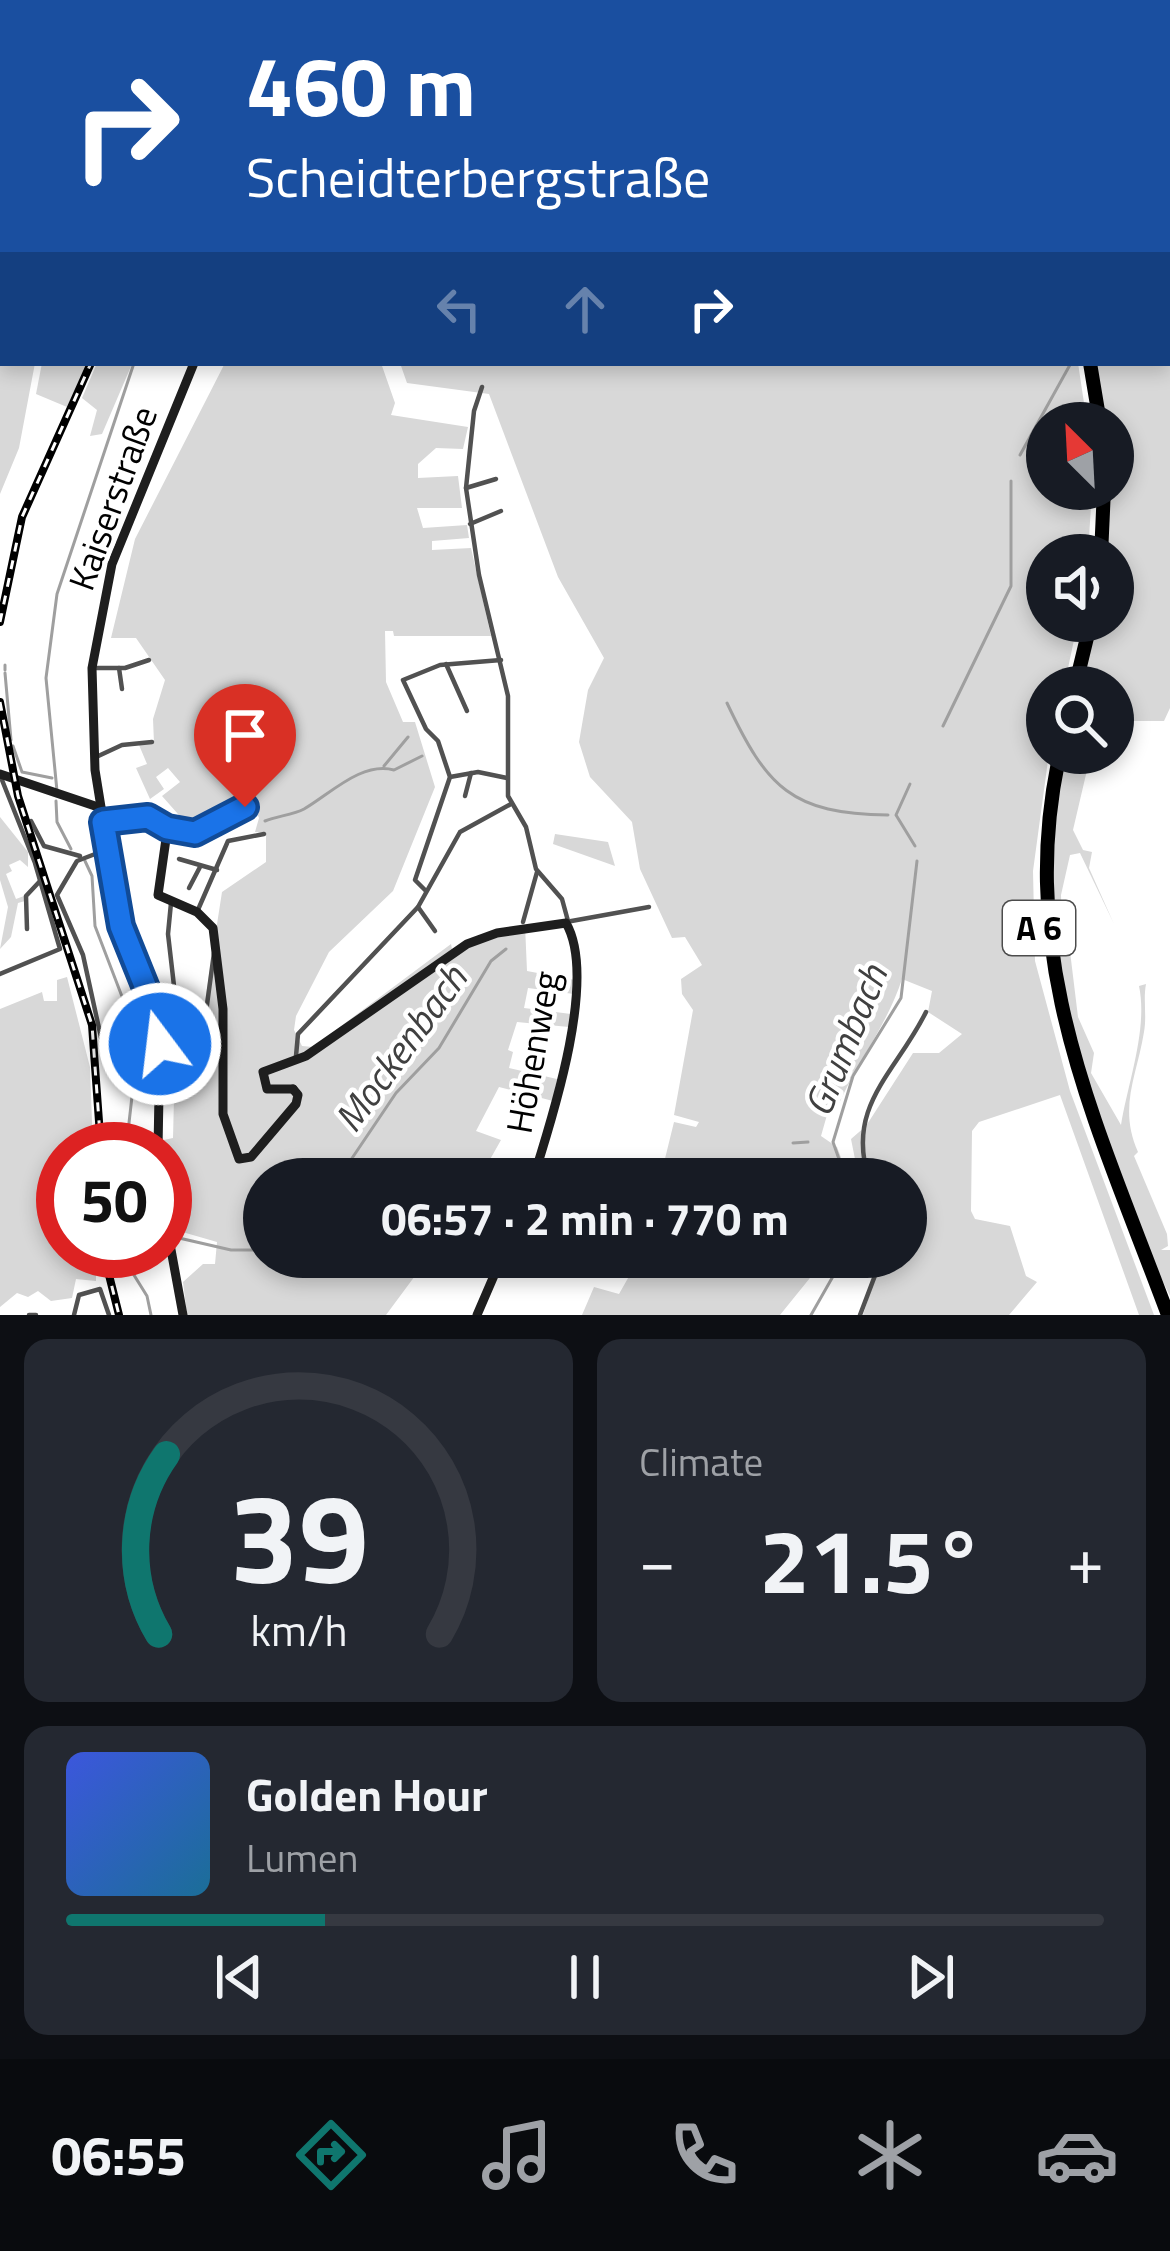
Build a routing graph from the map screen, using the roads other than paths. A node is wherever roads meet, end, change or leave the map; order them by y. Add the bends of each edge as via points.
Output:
1 (193, 366) edge
2 (1088, 366) edge
3 (482, 387) dead end
4 (1094, 402) edge
5 (496, 479) dead end
6 (466, 488) junction
7 (501, 511) dead end
8 (470, 524) junction
9 (501, 660) junction
10 (149, 661) dead end
11 (446, 664) junction
12 (92, 668) junction
13 (119, 668) junction
14 (122, 689) dead end
15 (467, 711) dead end
16 (152, 742) dead end
17 (94, 758) junction
18 (471, 773) junction
19 (1053, 774) edge
20 (0, 775) edge
21 (450, 776) junction
22 (507, 778) junction
23 (465, 796) dead end
24 (511, 804) junction
25 (245, 807) dead end
26 (101, 808) junction
27 (31, 821) dead end
28 (103, 822) junction
29 (167, 828) junction
30 (264, 834) dead end
31 (107, 849) junction
32 (82, 858) junction
33 (179, 859) dead end
34 (201, 866) junction
35 (217, 870) junction
36 (537, 872) junction
37 (41, 880) junction
38 (189, 888) dead end
39 (427, 891) junction
40 (171, 903) junction
41 (418, 907) junction
42 (649, 907) dead end
43 (197, 912) junction
44 (567, 923) junction
45 (523, 926) junction
46 (26, 929) dead end
47 (435, 931) dead end
48 (215, 950) junction
49 (0, 974) edge
50 (206, 1012) dead end
51 (926, 1012) dead end
52 (179, 1029) dead end
53 (297, 1060) junction
54 (160, 1061) junction
55 (159, 1122) edge
56 (538, 1158) edge
57 (864, 1158) edge
58 (176, 1278) edge
59 (493, 1278) edge
60 (873, 1278) edge
61 (74, 1315) edge
62 (109, 1315) edge
63 (183, 1315) edge
64 (477, 1315) edge
65 (860, 1315) edge
66 (1164, 1315) edge

1 - 12 street, Kaiserstraße via 112,564
2 - 4 highway
3 - 6 street, Höhenweg
5 - 6 street
6 - 8 street, Höhenweg
7 - 8 street
8 - 9 street, Höhenweg
9 - 11 street
9 - 22 street, Höhenweg
10 - 13 street
11 - 15 street
11 - 21 street via 403,680
12 - 13 street
12 - 17 street, Kaiserstraße
13 - 14 street
16 - 17 street
17 - 26 street, Kaiserstraße
18 - 21 street
18 - 22 street
18 - 23 street
19 - 66 highway, A 6 via 1037,874 1049,994 1092,1138
20 - 26 street
20 - 37 street
21 - 39 street via 415,880
22 - 24 street, Höhenweg
24 - 36 street, Höhenweg via 526,826
24 - 39 street via 460,832
25 - 29 street via 195,833
26 - 28 street, Kaiserstraße
27 - 32 street via 40,844
28 - 29 street via 146,817
28 - 31 street, Kaiserstraße
29 - 40 street via 156,884
30 - 35 street via 230,839
31 - 32 street
31 - 54 street, Kaiserstraße via 121,926 158,1026
32 - 54 street via 59,884 107,1065
33 - 34 street
34 - 35 street
34 - 38 street
35 - 43 street
36 - 44 street, Höhenweg via 562,899
36 - 45 street, Höhenweg
37 - 46 street via 26,896
37 - 49 street via 60,951
39 - 41 street
40 - 43 street
40 - 52 street
41 - 47 street
41 - 53 street via 298,1034
42 - 44 street
43 - 48 street via 213,928
44 - 45 street
44 - 56 street, Höhenweg via 576,994
45 - 53 street via 467,944
48 - 50 street
48 - 53 street via 223,1114 239,1159 251,1157 298,1101 292,1089 270,1090 262,1076
51 - 57 street via 865,1115
54 - 55 street, Kaiserstraße
58 - 63 street
59 - 64 street
60 - 65 street
61 - 62 street via 79,1295 100,1288

